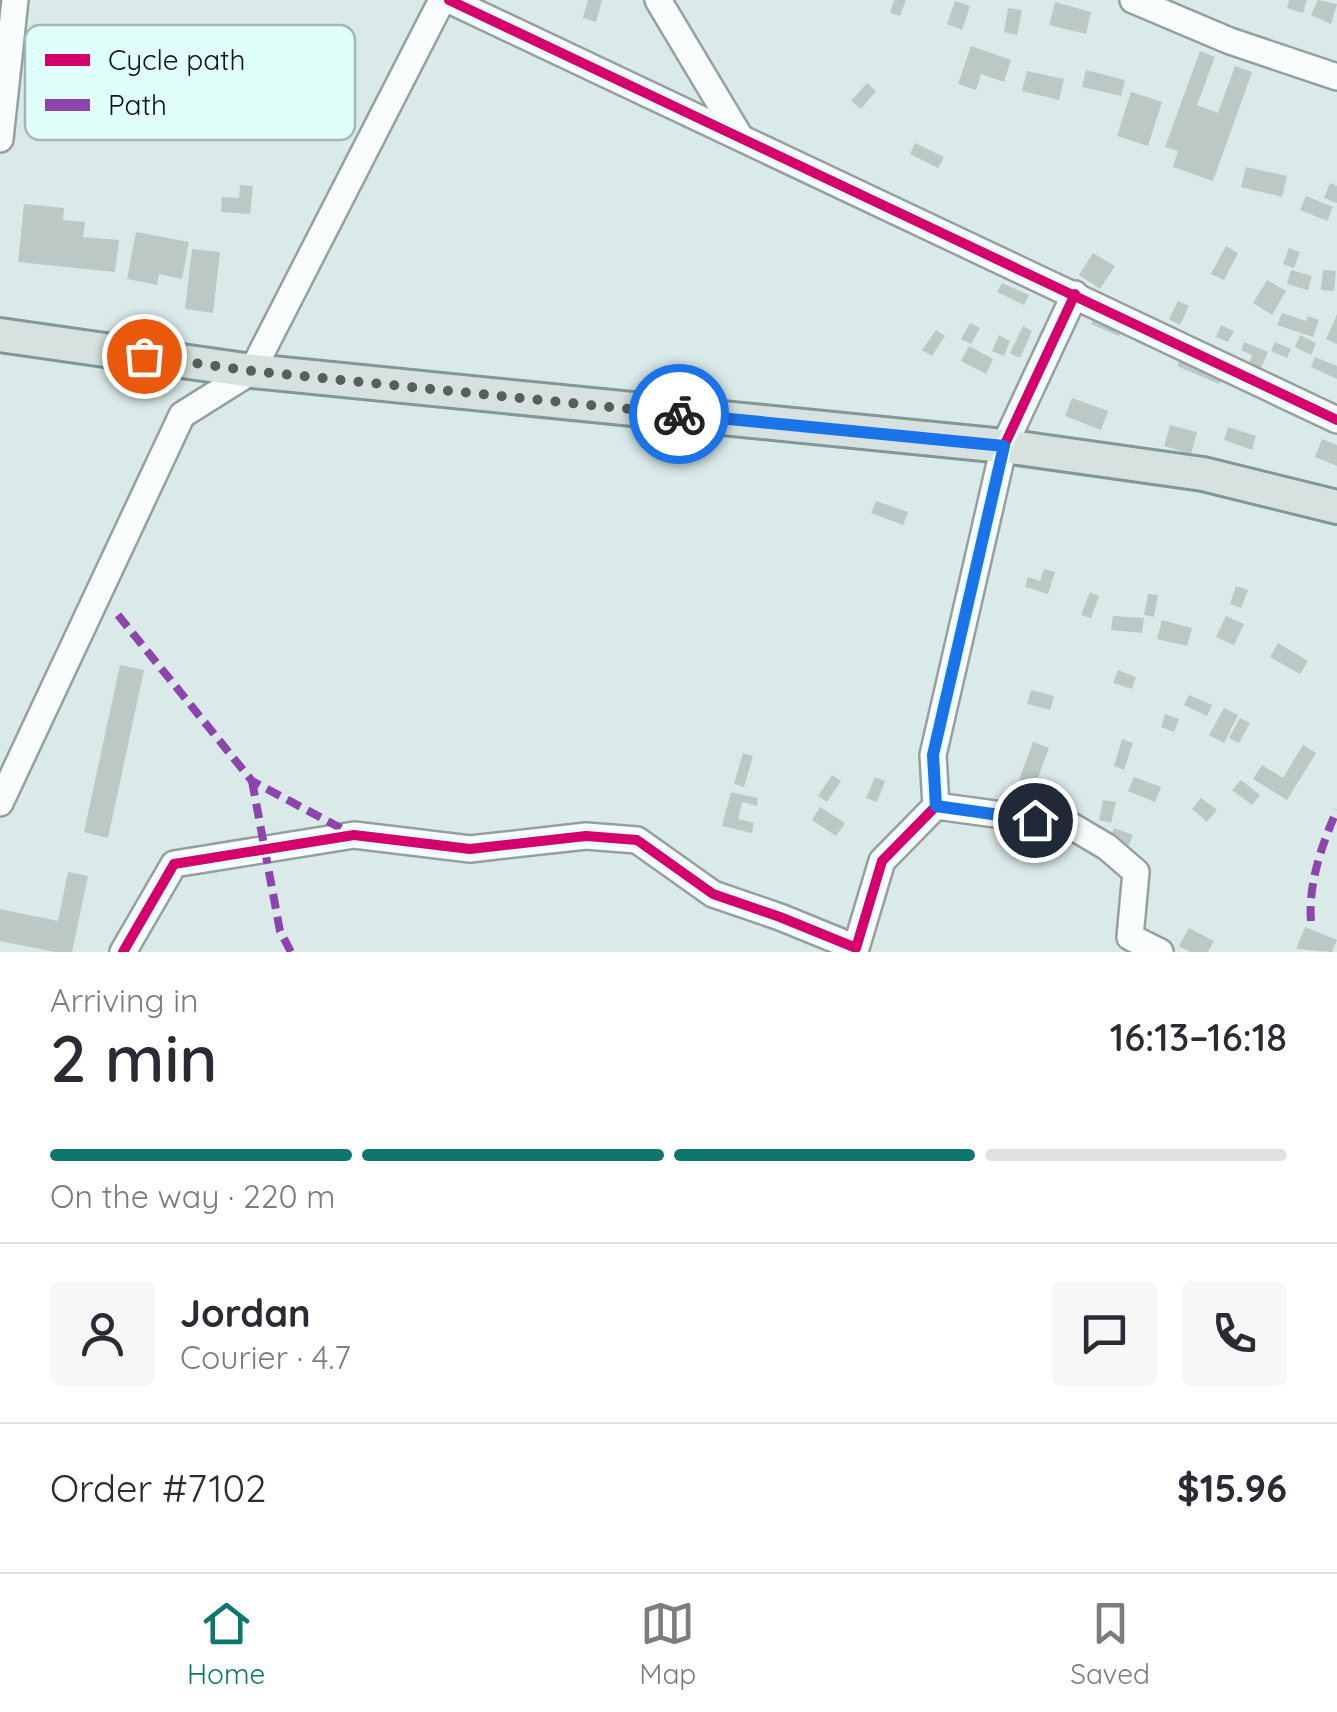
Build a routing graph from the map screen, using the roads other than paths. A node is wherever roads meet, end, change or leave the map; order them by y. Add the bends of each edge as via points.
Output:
1 (15, 0) edge
2 (445, 0) edge
3 (658, 0) edge
4 (1133, 0) edge
5 (1337, 77) edge
6 (740, 136) junction
7 (0, 139) edge
8 (1075, 294) junction
9 (0, 335) edge
10 (252, 371) junction
11 (1337, 420) edge
12 (1004, 446) junction
13 (1337, 507) edge
14 (0, 803) edge
15 (936, 806) junction
16 (123, 952) edge
17 (1160, 952) edge

1 - 7 street
2 - 6 street
2 - 10 street
3 - 6 street
4 - 5 street
6 - 8 street
8 - 11 street
8 - 12 street
9 - 10 main road
10 - 12 main road
10 - 14 street via 182,415
12 - 13 main road via 1203,474
12 - 15 street via 933,755
15 - 16 street via 882,861 856,948 713,894 637,840 586,836 470,849 354,835 174,864
15 - 17 street via 1068,824 1107,847 1136,872 1130,936

